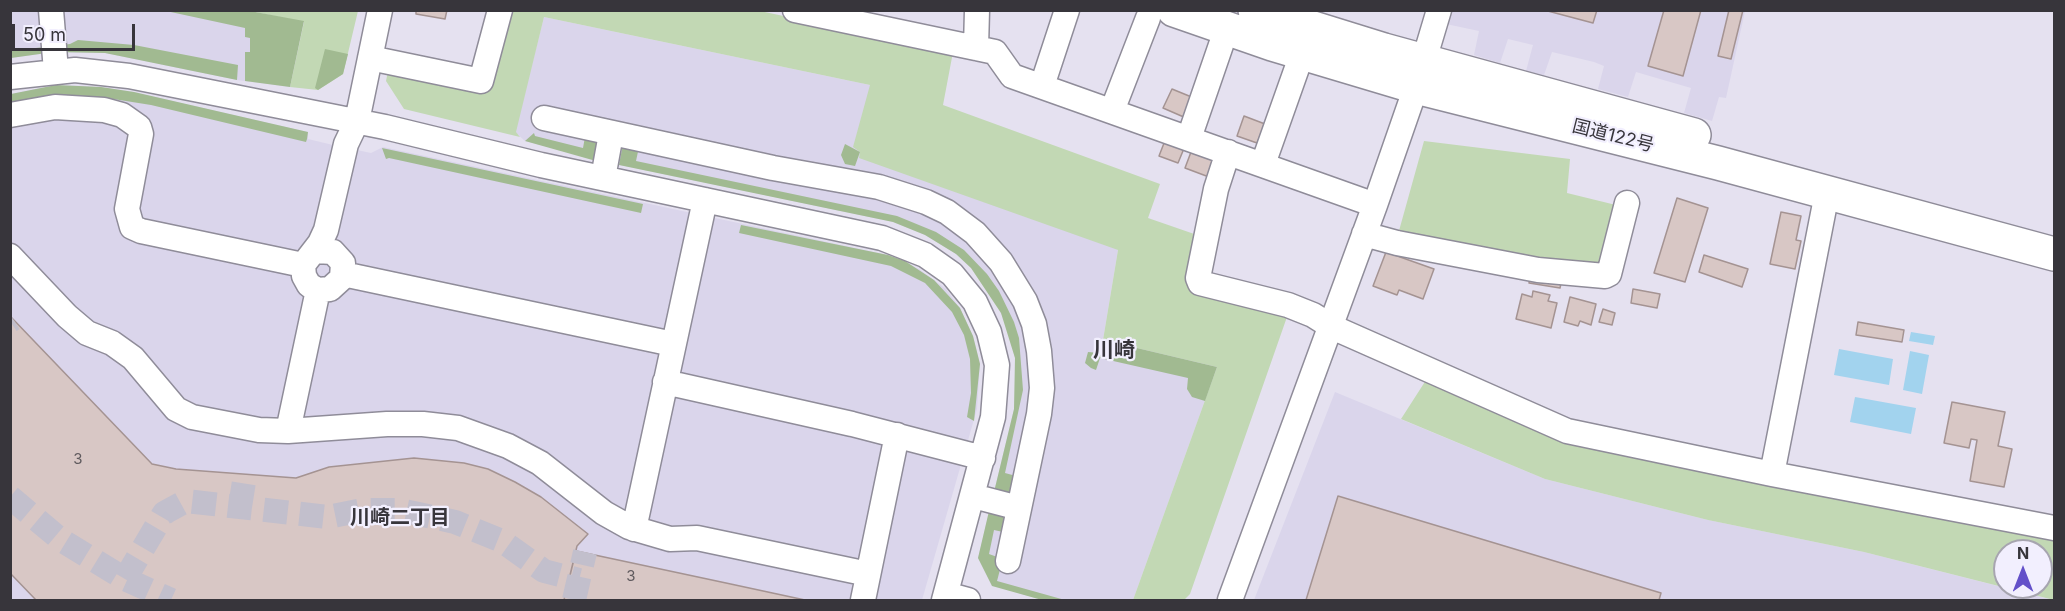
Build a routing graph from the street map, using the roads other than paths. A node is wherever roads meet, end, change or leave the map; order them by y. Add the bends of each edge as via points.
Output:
1 (51, 10) edge
2 (380, 10) edge
3 (500, 10) edge
4 (795, 10) edge
5 (977, 10) edge
6 (1067, 10) edge
7 (1255, 10) edge
8 (1438, 10) edge
9 (1161, 14) edge
10 (887, 20) edge
11 (1221, 45) dead end
12 (976, 48) junction
13 (370, 58) junction
14 (1297, 68) dead end
15 (56, 71) junction
16 (1420, 73) junction
17 (10, 77) edge
18 (1042, 86) junction
19 (1112, 111) junction
20 (10, 115) edge
21 (544, 118) dead end
22 (357, 121) junction
23 (611, 134) junction
24 (1189, 138) junction
25 (1228, 152) junction
26 (1263, 164) junction
27 (603, 178) junction
28 (1827, 193) junction
29 (705, 200) junction
30 (1627, 203) dead end
31 (1375, 205) junction
32 (1364, 234) junction
33 (2055, 234) edge
34 (2055, 254) edge
35 (10, 256) edge
36 (309, 258) junction
37 (342, 266) junction
38 (318, 290) junction
39 (1332, 327) junction
40 (674, 344) junction
41 (665, 382) junction
42 (288, 431) junction
43 (897, 435) junction
44 (983, 458) junction
45 (1772, 474) junction
46 (973, 496) junction
47 (1019, 508) junction
48 (2053, 520) edge
49 (634, 529) junction
50 (1008, 561) dead end
51 (868, 574) junction
52 (953, 598) edge
53 (863, 600) edge
54 (1230, 600) edge

1 - 15 street
2 - 13 street
3 - 13 street via 482,81
4 - 10 street
5 - 12 street
6 - 18 street
7 - 16 highway, 国道122号
8 - 16 street
9 - 16 highway, 国道122号 via 1272,44
9 - 19 street
10 - 12 street
11 - 24 street
12 - 18 street via 994,52 1012,76
13 - 22 street
14 - 26 street
15 - 17 street
15 - 22 street via 112,72
16 - 28 highway, 国道122号
16 - 31 street
16 - 33 highway, 国道122号
18 - 19 street
19 - 24 street
20 - 36 street via 56,107 104,110 128,118 141,134 127,209 132,226 141,231
21 - 23 street
22 - 27 street
22 - 36 street via 346,144 326,230
22 - 37 street via 357,150 338,248
23 - 27 street
23 - 47 street via 879,187 947,212 975,233 1025,301 1039,351 1039,414
24 - 25 street
25 - 26 street
25 - 39 street via 1216,189 1200,282 1288,305
26 - 31 street
27 - 29 street
28 - 34 highway, 国道122号
28 - 45 street
29 - 40 street
29 - 44 street via 894,241 925,255 952,274 984,318 997,365 996,401
30 - 32 street via 1609,274 1605,276 1538,270
31 - 32 street
32 - 39 street
35 - 42 street via 87,333 112,343 133,358 176,409 212,422
36 - 37 street via 328,250
36 - 38 street via 306,281
37 - 38 street via 334,287
37 - 40 street
38 - 42 street
39 - 45 street via 1567,431
39 - 54 street
40 - 41 street
41 - 43 street
41 - 49 street
42 - 49 street via 387,424 458,428 508,446 540,463 604,513
43 - 44 street
43 - 51 street
44 - 46 street
45 - 48 street
46 - 47 street
46 - 52 street
47 - 50 street
49 - 51 street via 670,539 697,538
51 - 53 street

